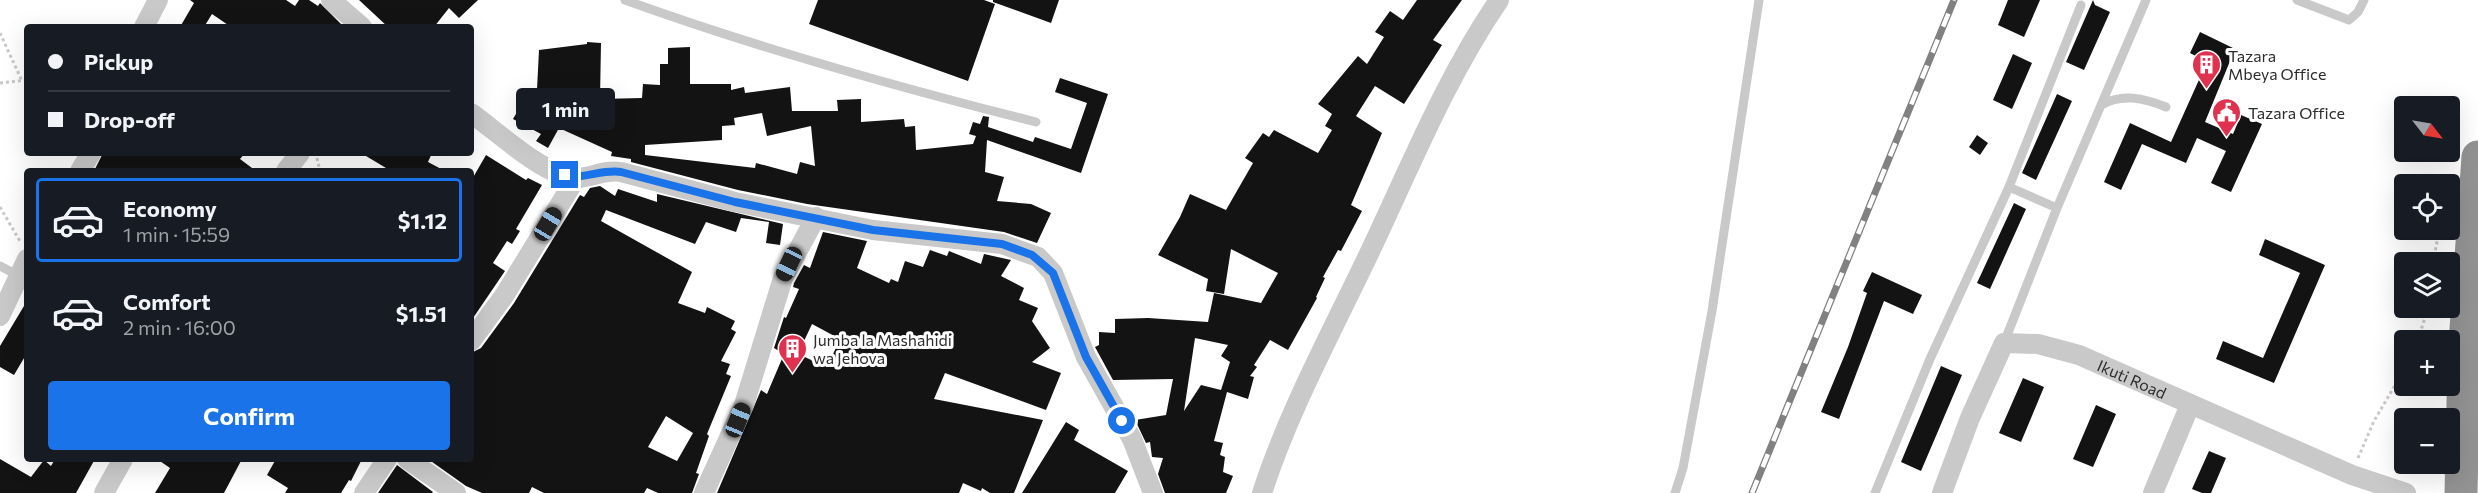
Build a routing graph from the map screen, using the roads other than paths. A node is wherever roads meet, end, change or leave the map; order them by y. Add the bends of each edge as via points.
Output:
1 (158, 0) edge
2 (331, 0) edge
3 (625, 0) edge
4 (1499, 0) edge
5 (1759, 0) edge
6 (2146, 0) edge
7 (2297, 0) edge
8 (2364, 0) edge
9 (2081, 5) dead end
10 (146, 24) edge
11 (359, 24) edge
12 (2101, 105) junction
13 (2166, 107) dead end
14 (474, 115) edge
15 (1036, 122) dead end
16 (298, 156) edge
17 (2478, 157) edge
18 (288, 168) edge
19 (576, 178) junction
20 (2009, 187) junction
21 (2476, 201) edge
22 (2057, 208) junction
23 (816, 217) junction
24 (0, 266) edge
25 (23, 268) edge
26 (0, 316) edge
27 (474, 337) edge
28 (2004, 343) junction
29 (2190, 405) junction
30 (121, 462) edge
31 (385, 462) edge
32 (411, 462) edge
33 (2361, 483) edge
34 (104, 493) edge
35 (364, 493) edge
36 (456, 493) edge
37 (704, 493) edge
38 (1153, 493) edge
39 (1262, 493) edge
40 (1675, 493) edge
41 (1875, 493) edge
42 (1942, 493) edge
43 (2153, 493) edge
44 (2406, 493) edge
45 (2461, 493) edge

1 - 10 street
2 - 11 street
3 - 15 lane via 772,51
4 - 39 street via 1440,101 1404,174 1297,401
5 - 40 lane via 1712,310
6 - 12 lane
7 - 8 lane via 2349,20
9 - 20 lane
12 - 13 lane via 2126,97
12 - 22 lane
14 - 19 street via 541,163
16 - 18 street
17 - 21 highway
19 - 23 street via 621,172 718,199
19 - 27 street via 504,296
20 - 22 lane
20 - 41 lane via 1930,359
21 - 45 highway via 2464,358
22 - 28 lane
23 - 37 street via 783,278 744,405
23 - 38 street via 873,230 1002,244 1038,257 1053,273 1086,357 1132,439
24 - 25 lane
25 - 26 street
28 - 29 street, Ikuti Road via 2038,344 2079,355
28 - 42 street
29 - 33 street, Ikuti Road
29 - 43 street
30 - 34 street
31 - 35 street
32 - 36 street
33 - 44 street, Ikuti Road

